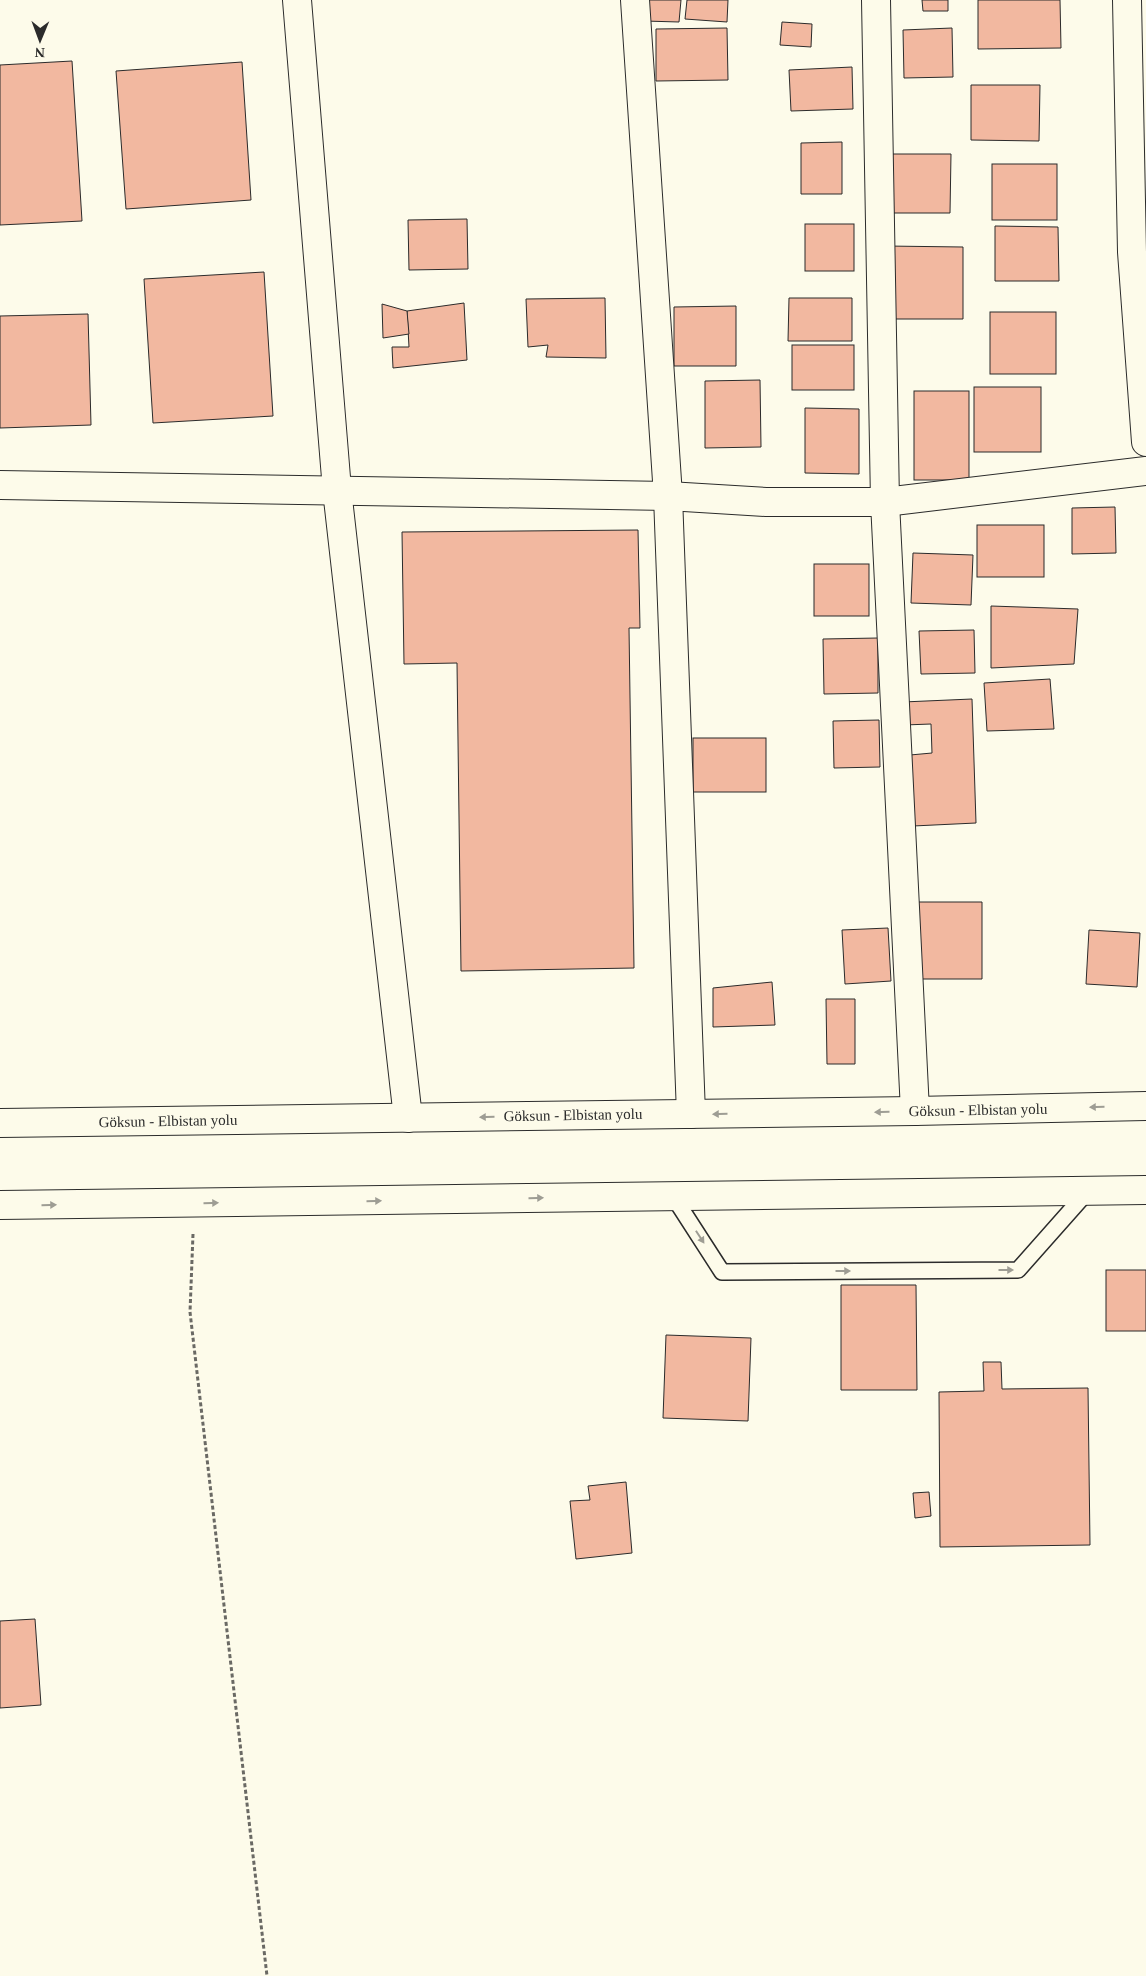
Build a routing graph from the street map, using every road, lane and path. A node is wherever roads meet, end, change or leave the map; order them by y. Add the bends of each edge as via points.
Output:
1 (297, 0) edge
2 (635, 0) edge
3 (876, 0) edge
4 (1127, 0) edge
5 (1146, 442) edge
6 (1146, 471) edge
7 (0, 485) edge
8 (337, 490) junction
9 (668, 496) junction
10 (885, 502) junction
11 (1146, 1106) edge
12 (915, 1111) junction
13 (691, 1114) junction
14 (408, 1118) junction
15 (0, 1123) edge
16 (1146, 1190) edge
17 (1088, 1191) junction
18 (673, 1196) junction
19 (194, 1203) junction
20 (0, 1206) edge
21 (267, 1976) edge

1 - 8 main road
2 - 9 main road
3 - 10 main road
4 - 5 main road via 1132,252
6 - 10 main road
7 - 8 main road
8 - 9 main road
8 - 14 main road
9 - 10 main road via 766,502
9 - 13 main road
10 - 12 main road
11 -> 12 main road, Göksun - Elbistan yolu
12 -> 13 main road, Göksun - Elbistan yolu
13 -> 14 main road, Göksun - Elbistan yolu
14 - 15 main road, Göksun - Elbistan yolu
16 - 17 main road
17 - 18 main road
18 -> 17 lane via 722,1272 1018,1270
19 -> 18 main road
20 -> 19 main road
19 - 21 path via 190,1312

